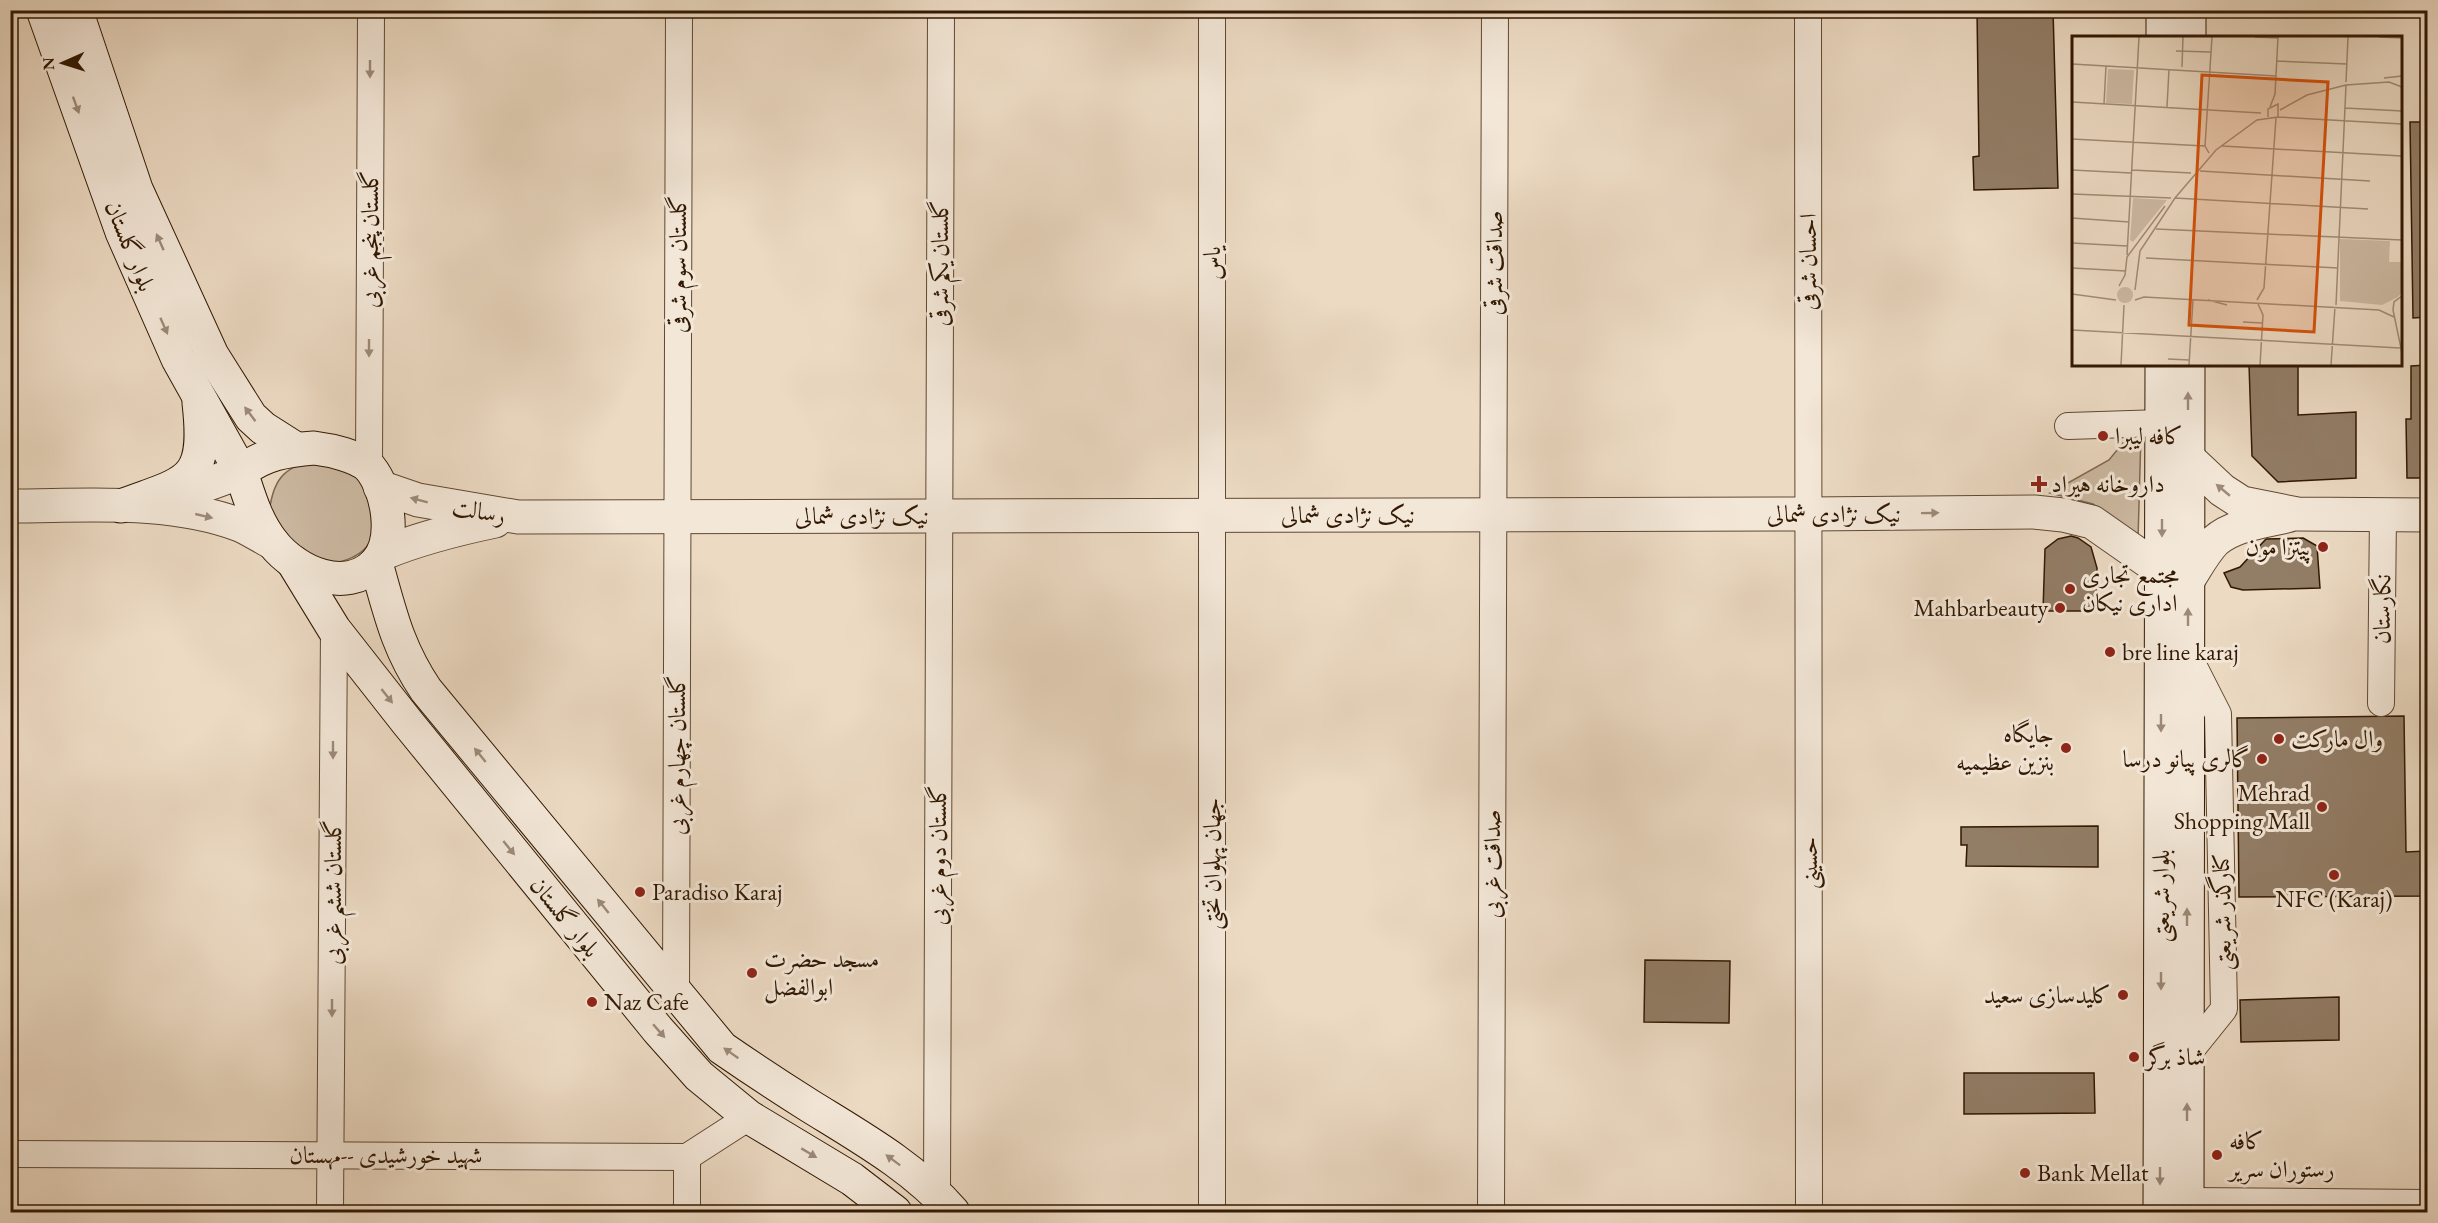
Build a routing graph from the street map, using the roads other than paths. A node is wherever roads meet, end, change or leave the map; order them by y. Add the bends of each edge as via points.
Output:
1 (44, 10) edge
2 (76, 10) edge
3 (371, 10) edge
4 (679, 10) edge
5 (941, 10) edge
6 (1212, 10) edge
7 (1495, 10) edge
8 (1808, 10) edge
9 (2163, 10) edge
10 (2189, 10) edge
11 (2163, 36) edge
12 (2189, 36) edge
13 (2162, 366) edge
14 (2188, 366) edge
15 (198, 395) junction
16 (2162, 423) junction
17 (2068, 426) dead end
18 (296, 449) junction
19 (2188, 458) junction
20 (241, 472) junction
21 (375, 477) junction
22 (10, 506) edge
23 (134, 506) junction
24 (1808, 514) junction
25 (2297, 514) junction
26 (2383, 514) junction
27 (1493, 515) junction
28 (2427, 515) edge
29 (939, 516) junction
30 (1212, 516) junction
31 (518, 517) junction
32 (678, 517) junction
33 (283, 553) junction
34 (380, 558) junction
35 (2175, 575) junction
36 (334, 629) junction
37 (399, 643) junction
38 (365, 668) junction
39 (2381, 704) dead end
40 (676, 994) junction
41 (749, 1117) junction
42 (10, 1154) edge
43 (331, 1155) junction
44 (687, 1157) junction
45 (945, 1203) edge
46 (2427, 1203) edge
47 (2178, 1209) edge
48 (330, 1212) edge
49 (687, 1212) edge
50 (895, 1212) edge
51 (1212, 1212) edge
52 (1491, 1212) edge
53 (1809, 1212) edge

1 -> 15 main road, بلوار گلستان via 122,232
18 -> 2 main road, بلوار گلستان via 251,417 212,355 136,189
3 -> 21 street, گلستان پنجم غربی
4 - 32 street, گلستان سوم شرقی
5 - 29 street, گلستان یکم شرقی
6 - 30 street, یاس
7 - 27 street, صداقت شرقی
8 - 24 street, احسان شرقی
9 - 11 main road
10 - 12 main road
13 - 16 main road, بلوار شریعتی
19 -> 14 main road, بلوار شریعتی
15 - 20 main road, بلوار گلستان
15 - 23 main road via 202,433 195,469 181,482
16 - 17 street
16 -> 35 main road, بلوار شریعتی
18 - 20 main road via 264,456
18 - 21 main road via 332,450
25 -> 19 main road via 2241,503
19 - 35 main road, بلوار شریعتی
20 - 23 main road
20 - 33 main road via 257,517
31 -> 21 main road, رسالت via 418,500
21 - 34 main road via 388,518
22 - 23 main road
23 -> 33 main road via 222,520 241,526
24 - 27 main road, نیک نژادی شمالی
24 -> 35 main road, نیک نژادی شمالی via 2063,515 2092,522
24 - 53 street, حسینی
25 - 26 main road
25 - 35 main road via 2232,531
26 - 28 main road
26 - 39 street, نگارستان
27 - 30 main road, نیک نژادی شمالی
27 - 52 street, صداقت غربی
29 - 30 main road, نیک نژادی شمالی
29 - 32 main road, نیک نژادی شمالی
29 - 45 street, گلستان دوم غربی
30 - 51 street, جهان پهلوان تختی
31 - 32 main road, نیک نژادی شمالی
31 - 34 main road, رسالت via 415,540
32 - 40 street, گلستان چهارم غربی
33 - 34 main road via 330,578 362,574
33 - 36 main road, بلوار گلستان
34 - 37 main road, بلوار گلستان
35 -> 47 main road, بلوار شریعتی
47 -> 35 main road, بلوار شریعتی via 2187,1055 2188,654
36 - 38 main road, بلوار گلستان
36 -> 43 street, گلستان ششم غربی
37 - 38 main road via 389,638 377,639 368,646
40 -> 37 main road, بلوار گلستان via 426,690
38 -> 41 main road, بلوار گلستان via 658,1030 699,1076
45 -> 40 main road, بلوار گلستان via 869,1142 723,1048
41 - 44 street
41 -> 50 main road, بلوار گلستان via 852,1179
42 - 43 street, شهید خورشیدی --مهستان
43 - 44 street, شهید خورشیدی --مهستان
43 - 48 street, گلستان ششم غربی
44 - 49 street
46 - 47 street

